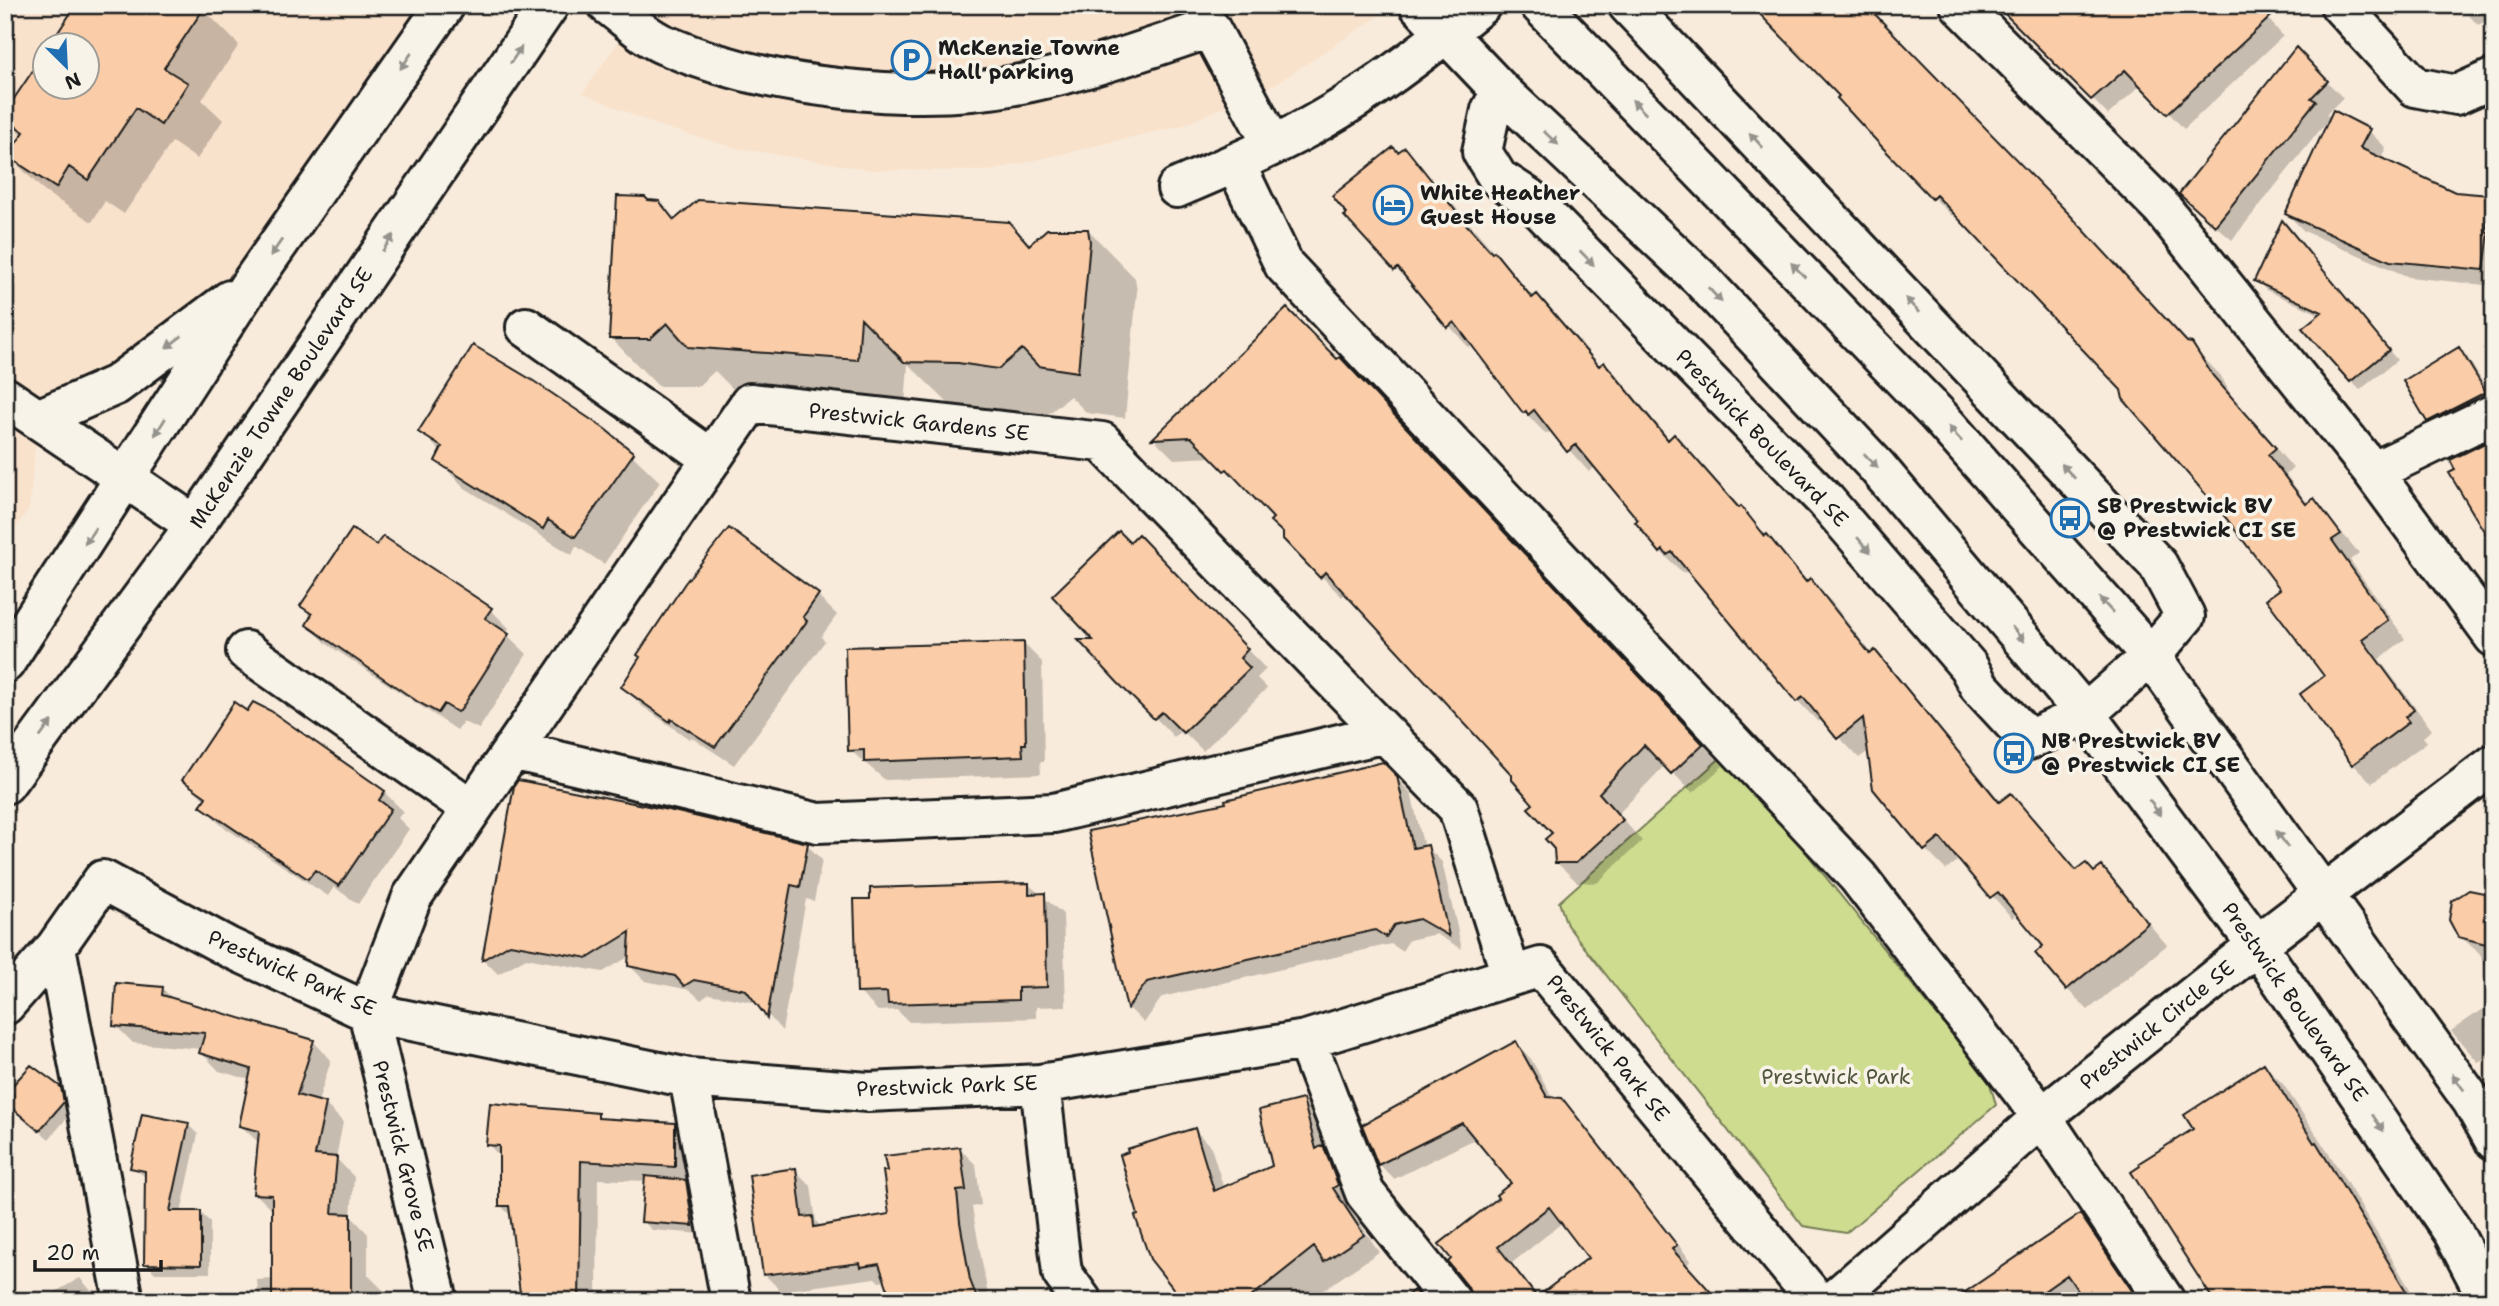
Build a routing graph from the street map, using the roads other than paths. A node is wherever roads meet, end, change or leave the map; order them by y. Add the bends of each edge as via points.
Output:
1 (445, 5) edge
2 (549, 5) edge
3 (608, 5) edge
4 (1419, 5) edge
5 (1481, 5) edge
6 (1540, 5) edge
7 (1628, 5) edge
8 (1960, 5) edge
9 (2340, 5) edge
10 (1447, 33) junction
11 (2494, 78) edge
12 (1501, 91) junction
13 (1272, 145) junction
14 (1235, 163) junction
15 (1177, 188) dead end
16 (249, 286) junction
17 (526, 327) dead end
18 (5, 397) edge
19 (2494, 414) edge
20 (38, 419) junction
21 (712, 459) junction
22 (2373, 472) junction
23 (127, 479) junction
24 (195, 525) junction
25 (2494, 637) edge
26 (12, 643) edge
27 (246, 652) dead end
28 (2151, 656) junction
29 (2085, 714) junction
30 (1385, 733) junction
31 (512, 750) junction
32 (2494, 764) edge
33 (5, 785) edge
34 (472, 809) junction
35 (2322, 894) junction
36 (2257, 945) junction
37 (56, 947) junction
38 (1511, 975) junction
39 (5, 1005) edge
40 (368, 1012) junction
41 (1306, 1040) junction
42 (689, 1078) junction
43 (1040, 1084) junction
44 (2042, 1117) junction
45 (2494, 1140) edge
46 (124, 1301) edge
47 (438, 1301) edge
48 (731, 1301) edge
49 (1083, 1301) edge
50 (1451, 1301) edge
51 (1817, 1301) edge
52 (1833, 1301) edge
53 (2165, 1301) edge
54 (2489, 1301) edge

1 -> 16 street
24 -> 2 street, McKenzie Towne Boulevard SE
3 - 13 street via 662,45 758,75 846,90 945,92 1029,83 1210,28
4 - 10 street, Prestwick Boulevard SE
5 - 10 street
28 -> 6 street via 1937,414
28 -> 7 street, Prestwick Boulevard SE via 2185,616 2158,565
8 - 22 street via 2161,207
9 - 11 street via 2415,87 2456,95
10 - 12 street, Prestwick Boulevard SE
10 - 13 street via 1324,119
12 -> 29 street, Prestwick Boulevard SE via 1700,278 1868,457
12 -> 29 street, Prestwick Boulevard SE via 1491,110 1482,152 1498,178 1529,198 1826,501 2029,740
13 - 14 street
14 - 15 street
14 - 44 street via 1284,265 1858,877
16 -> 20 street via 116,385
16 -> 23 street
17 - 21 street
18 - 20 street
19 - 22 street
20 - 23 street
21 - 30 street, Prestwick Gardens SE via 750,403 1101,442
21 - 31 street, Prestwick Gardens SE
22 - 25 street
23 - 24 street
23 -> 26 street
33 -> 24 street, McKenzie Towne Boulevard SE
27 - 34 street
28 - 29 street, Prestwick Boulevard SE
35 -> 28 street
29 -> 36 street, Prestwick Boulevard SE
30 - 31 street via 1054,813 818,823
30 - 38 street, Prestwick Gardens SE via 1458,808
31 - 34 street, Prestwick Gardens SE
32 - 35 street, Prestwick Circle SE
34 - 40 street, Prestwick Gardens SE via 412,897
35 - 36 street, Prestwick Circle SE
45 -> 35 street via 2472,1101
36 - 44 street, Prestwick Circle SE
36 -> 54 street, Prestwick Boulevard SE via 2453,1232
37 - 39 street, Prestwick Park SE
37 - 40 street, Prestwick Park SE via 103,880 228,947
37 - 46 street
38 - 41 street, Prestwick Park SE
38 - 51 street, Prestwick Park SE via 1541,967
40 - 42 street, Prestwick Park SE
40 - 47 street, Prestwick Grove SE
41 - 43 street, Prestwick Park SE
41 - 50 street via 1364,1193
42 - 43 street, Prestwick Park SE via 868,1092
42 - 48 street
43 - 49 street via 1062,1273
44 - 52 street, Prestwick Circle SE
44 - 53 street

